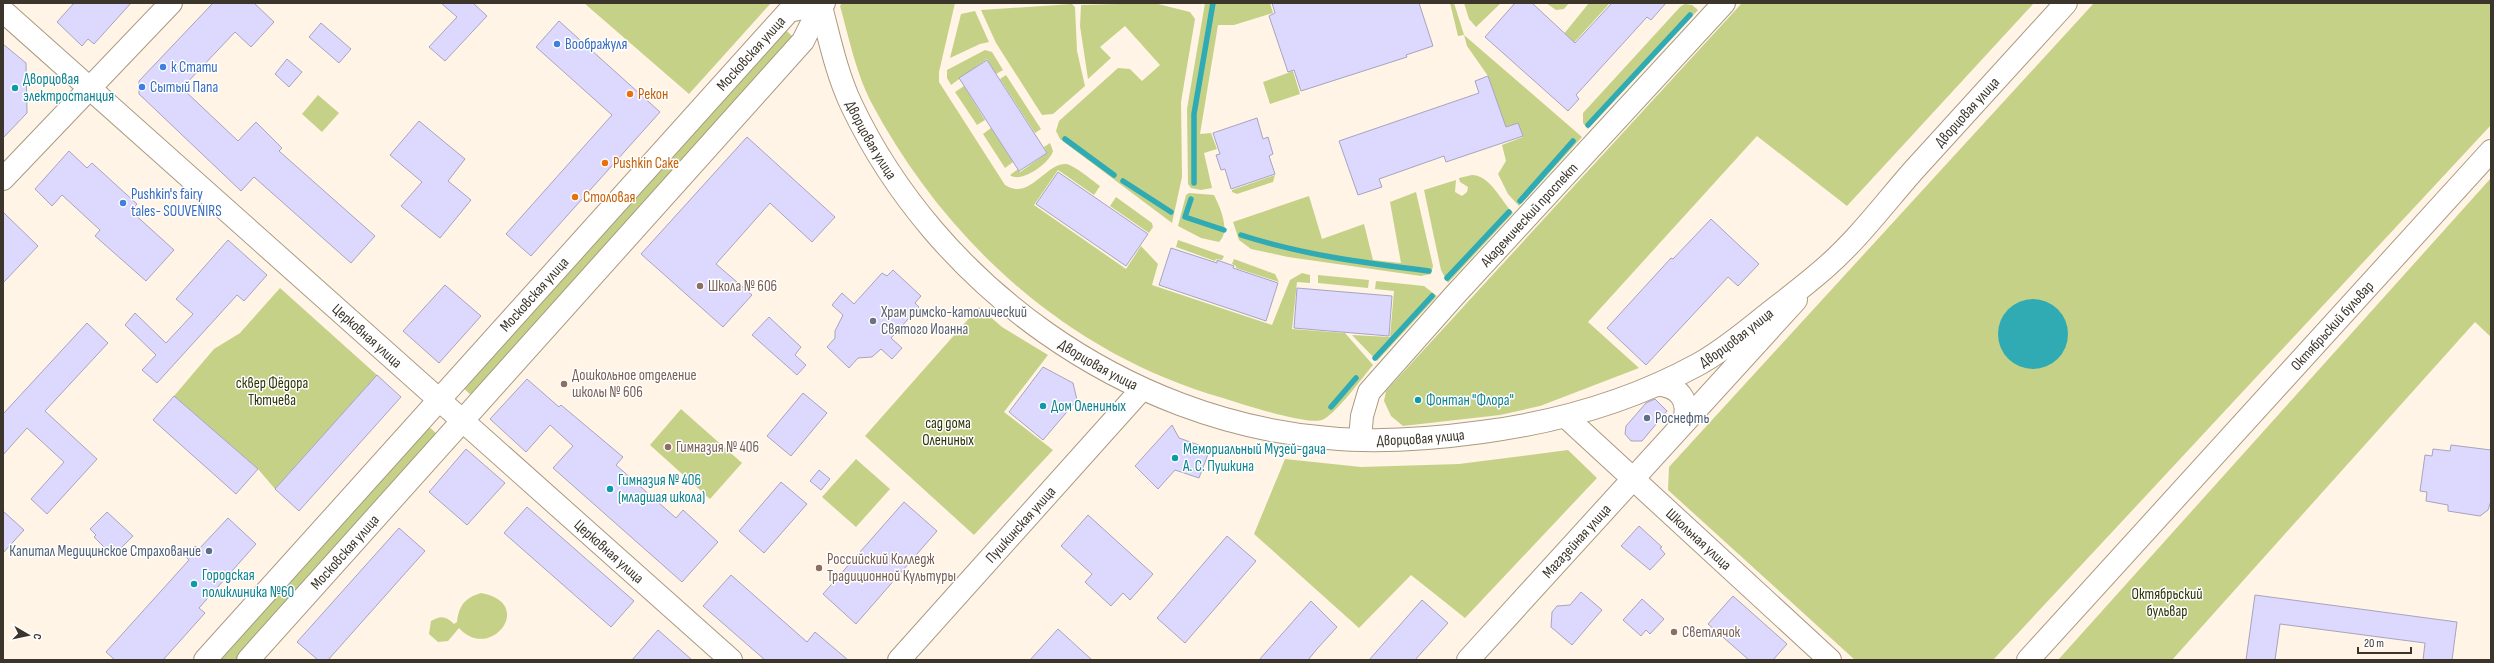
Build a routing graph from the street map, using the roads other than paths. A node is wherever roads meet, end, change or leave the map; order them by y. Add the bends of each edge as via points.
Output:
1 (171, 3) edge
2 (1724, 3) edge
3 (2066, 3) edge
4 (822, 4) edge
5 (3, 11) edge
6 (90, 88) junction
7 (2491, 151) edge
8 (3, 179) edge
9 (1828, 265) junction
10 (1657, 385) junction
11 (1142, 389) junction
12 (439, 400) junction
13 (1567, 418) junction
14 (463, 420) junction
15 (1684, 421) junction
16 (1360, 439) junction
17 (1632, 479) junction
18 (204, 660) edge
19 (248, 660) edge
20 (731, 660) edge
21 (899, 660) edge
22 (1468, 660) edge
23 (1830, 660) edge
24 (2028, 660) edge

1 - 6 street
2 - 16 street, Академический проспект via 1370,392 1362,416
3 - 9 street, Дворцовая улица
4 - 11 street, Дворцовая улица via 849,100 885,164 925,220 963,263 1018,312 1103,370
4 - 12 street, Московская улица via 789,11
4 - 14 street, Московская улица via 802,41
5 - 6 street, Церковная улица
6 - 8 street
6 - 12 street, Церковная улица
7 - 24 street, Октябрьский бульвар
9 - 10 street, Дворцовая улица via 1746,332 1700,363
9 - 15 street, Магазейная улица
10 - 13 street, Дворцовая улица
10 - 15 street via 1675,388 1682,395 1686,403
11 - 16 street, Дворцовая улица via 1232,420 1285,432
11 - 21 street, Пушкинская улица
12 - 14 street, Церковная улица
12 - 18 street, Московская улица
13 - 16 street, Дворцовая улица via 1455,436 1394,440
13 - 17 street, Школьная улица
14 - 19 street, Московская улица
14 - 20 street, Церковная улица
15 - 17 street, Магазейная улица
17 - 22 street, Магазейная улица
17 - 23 street, Школьная улица

